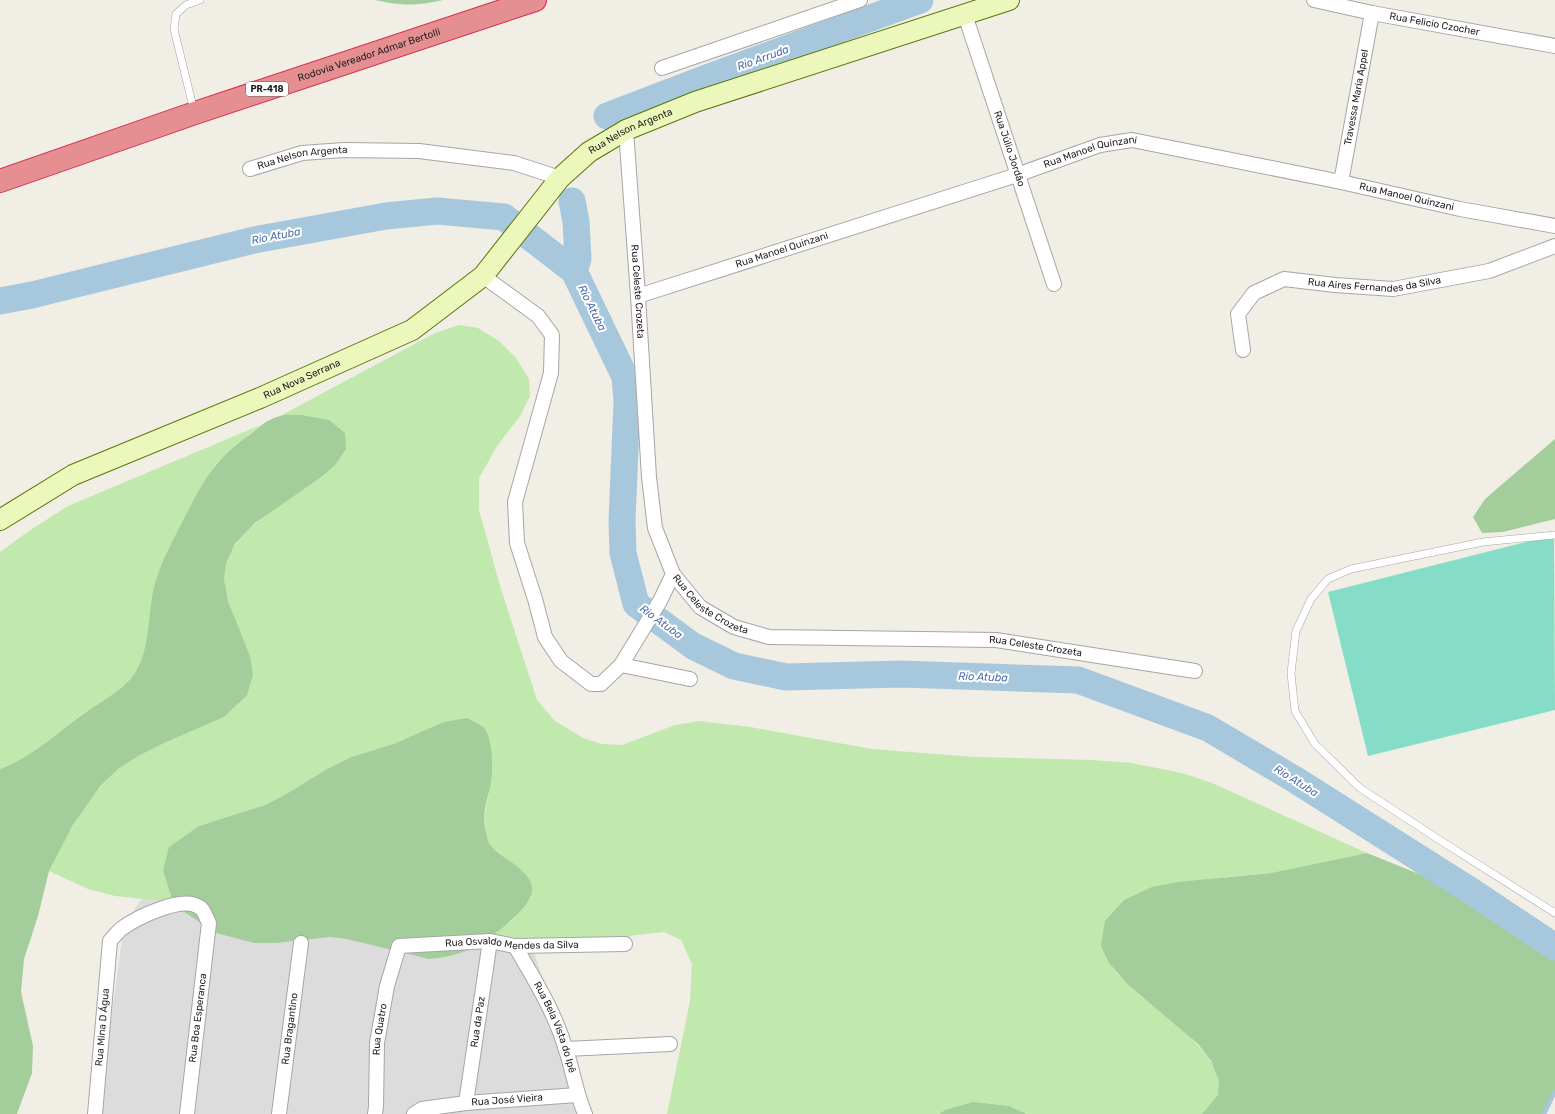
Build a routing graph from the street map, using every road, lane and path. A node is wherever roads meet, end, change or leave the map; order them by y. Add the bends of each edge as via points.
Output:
1 (200, 0) edge
2 (535, 0) edge
3 (860, 0) edge
4 (1009, 0) edge
5 (1314, 0) edge
6 (1372, 13) junction
7 (965, 15) junction
8 (1555, 46) edge
9 (662, 68) dead end
10 (194, 113) junction
11 (626, 130) junction
12 (250, 169) dead end
13 (1017, 175) junction
14 (560, 178) junction
15 (0, 180) edge
16 (1341, 182) junction
17 (1555, 226) edge
18 (1555, 246) edge
19 (488, 269) junction
20 (1054, 284) dead end
21 (638, 296) junction
22 (1244, 350) dead end
23 (0, 520) edge
24 (1555, 535) edge
25 (673, 574) junction
26 (621, 665) junction
27 (1195, 671) dead end
28 (690, 679) dead end
29 (1555, 912) edge
30 (209, 923) joint
31 (490, 941) junction
32 (301, 943) dead end
33 (625, 944) dead end
34 (399, 946) joint
35 (515, 946) junction
36 (670, 1044) dead end
37 (566, 1049) junction
38 (577, 1095) junction
39 (466, 1103) junction
40 (95, 1114) edge
41 (186, 1114) edge
42 (279, 1114) edge
43 (375, 1114) edge
44 (414, 1114) edge
45 (585, 1114) edge

1 - 10 lane via 186,5 176,14 174,29
2 - 10 highway, Rodovia Vereador Admar Bertolli / PR-418
3 - 9 street
4 - 7 main road, Rua Nelson Argenta
5 - 6 street, Rua Felicio Czocher
6 - 8 street, Rua Felicio Czocher
6 - 16 street, Travessa Maria Appel
7 - 11 main road, Rua Nelson Argenta via 695,102
7 - 13 street, Rua Júlio Jordão
10 - 15 highway, Rodovia Vereador Admar Bertolli / PR-418
11 - 14 main road, Rua Nelson Argenta via 589,152
11 - 21 street, Rua Celeste Crozeta
12 - 14 street, Rua Nelson Argenta via 302,152 419,151 514,164
13 - 16 street, Rua Manoel Quinzani via 1100,145 1132,140
13 - 20 street, Rua Júlio Jordão
13 - 21 street, Rua Manoel Quinzani
14 - 19 main road, Rua Nova Serrana
16 - 17 street, Rua Manoel Quinzani
18 - 22 street, Rua Aires Fernandes da Silva via 1489,270 1393,289 1284,279 1254,293 1238,314
19 - 23 main road, Rua Nova Serrana via 412,330 260,398 73,475
19 - 26 street via 538,316 552,336 551,373 515,502 517,542 545,637 562,661 590,684 601,684
21 - 25 street, Rua Celeste Crozeta via 654,521
24 - 29 lane via 1483,542 1351,569 1328,579 1311,599 1296,631 1291,673 1295,711 1315,744 1360,788
25 - 26 street
25 - 27 street, Rua Celeste Crozeta via 700,607 734,627 769,637 996,640
26 - 28 street
30 - 40 street, Rua Mina D Água via 201,907 190,902 166,907 139,918 120,930 110,941
30 - 41 street, Rua Boa Esperanca
31 - 34 street, Rua Osvaldo Mendes da Silva
31 - 35 street, Rua Osvaldo Mendes da Silva
31 - 39 street, Rua da Paz
32 - 42 street, Rua Bragantino
33 - 35 street, Rua Osvaldo Mendes da Silva
34 - 43 street, Rua Quatro via 386,986 378,1043
35 - 37 street, Rua Bela Vista do Ipê via 553,1013
36 - 37 street
37 - 38 street, Rua Bela Vista do Ipê
38 - 39 street, Rua José Vieira
38 - 45 street, Rua Bela Vista do Ipê
39 - 44 street, Rua José Vieira via 422,1109

